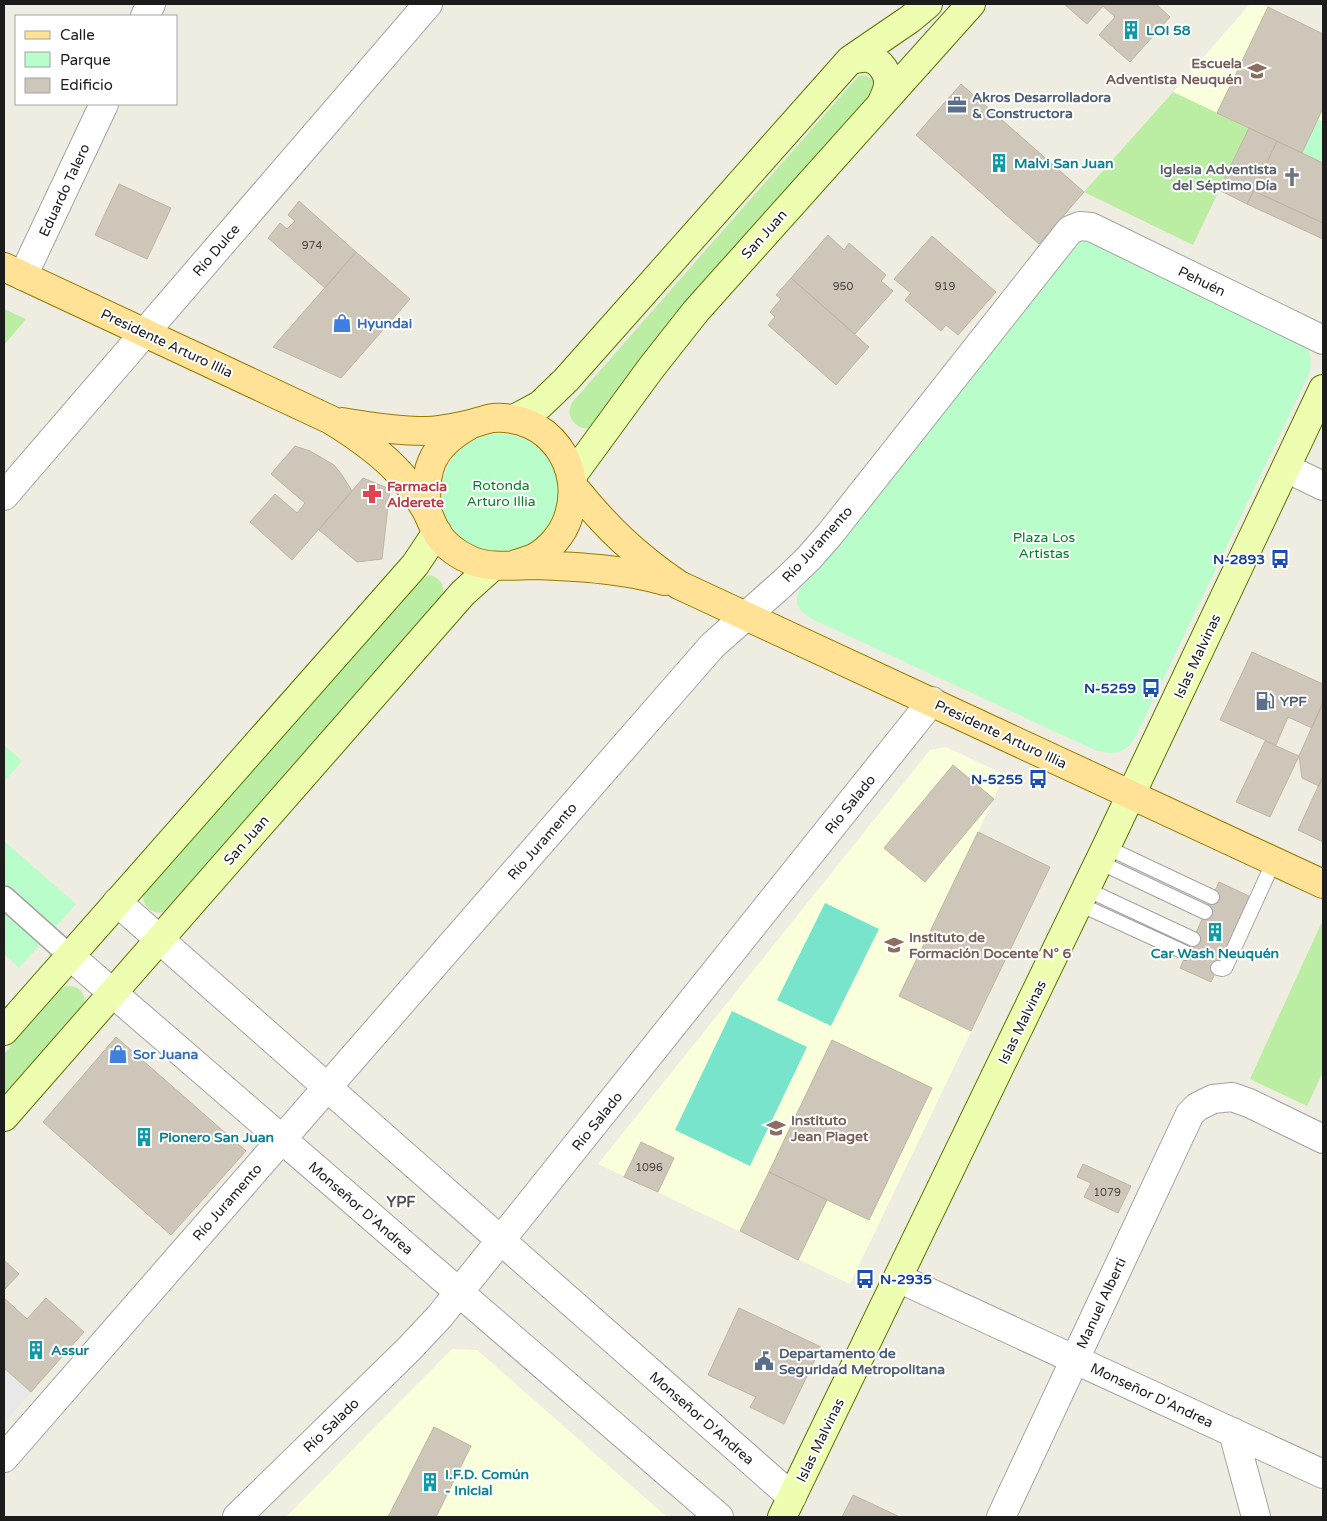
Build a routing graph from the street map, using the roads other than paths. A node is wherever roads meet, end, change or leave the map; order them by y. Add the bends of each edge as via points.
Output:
1 (428, 4) edge
2 (899, 4) edge
3 (928, 4) edge
4 (971, 4) edge
5 (850, 60) junction
6 (881, 104) junction
7 (103, 105) edge
8 (1080, 226) joint
9 (13, 272) edge
10 (144, 333) junction
11 (1323, 340) edge
12 (1323, 389) edge
13 (514, 419) junction
14 (331, 420) junction
15 (471, 424) junction
16 (1286, 468) junction
17 (572, 481) junction
18 (1323, 486) edge
19 (4, 496) edge
20 (432, 522) junction
21 (504, 565) junction
22 (679, 584) junction
23 (746, 616) junction
24 (932, 701) junction
25 (1132, 794) junction
26 (1102, 855) junction
27 (1274, 861) junction
28 (1323, 884) edge
29 (1082, 897) junction
30 (1212, 897) dead end
31 (4, 898) edge
32 (118, 902) junction
33 (1205, 912) dead end
34 (160, 939) junction
35 (1193, 939) dead end
36 (1186, 953) dead end
37 (70, 956) junction
38 (1218, 968) dead end
39 (112, 992) junction
40 (4, 1031) edge
41 (327, 1087) junction
42 (4, 1117) edge
43 (282, 1139) junction
44 (1323, 1139) edge
45 (502, 1240) junction
46 (898, 1278) junction
47 (459, 1293) junction
48 (1074, 1360) junction
49 (1233, 1432) junction
50 (4, 1458) edge
51 (1323, 1474) edge
52 (787, 1507) edge
53 (237, 1517) edge
54 (719, 1517) edge
55 (1000, 1517) edge
56 (1256, 1517) edge

1 - 10 street, Río Dulce
2 - 5 main road
3 - 5 main road
4 - 6 main road, San Juan
5 - 6 main road via 870,58 883,67 888,83
5 - 13 main road via 566,380 540,405
6 - 17 main road, San Juan via 696,311 651,368
7 - 9 street, Eduardo Talero
8 - 11 street, Pehuén via 1097,230
8 - 23 street, Río Juramento via 1066,234 830,534 796,571
9 - 10 main road, Presidente Arturo Illia
10 - 14 main road, Presidente Arturo Illia
10 - 19 street, Río Dulce
12 - 16 main road, Islas Malvinas
13 - 15 main road, Presidente Arturo Illia via 492,418
13 - 17 main road, Presidente Arturo Illia via 534,426 551,439 564,456
14 - 15 main road, Presidente Arturo Illia via 404,431 448,429
14 - 20 main road, Presidente Arturo Illia via 387,460 412,488
15 - 20 main road, Presidente Arturo Illia via 453,434 438,450 429,470 425,491
16 - 18 street
16 - 25 main road, Islas Malvinas
17 - 21 main road, Presidente Arturo Illia via 572,507 565,527 552,544 535,557
17 - 22 main road, Presidente Arturo Illia via 614,533 657,570
20 - 21 main road, Presidente Arturo Illia via 452,550 471,561
20 - 32 main road via 415,565
21 - 22 main road, Presidente Arturo Illia via 618,570
21 - 34 main road, San Juan via 463,593
22 - 23 main road, Presidente Arturo Illia
23 - 24 main road, Presidente Arturo Illia
23 - 41 street, Río Juramento via 712,646
24 - 25 main road, Presidente Arturo Illia
24 - 45 street, Río Salado
25 - 26 main road, Islas Malvinas
25 - 27 main road, Presidente Arturo Illia
26 - 29 main road, Islas Malvinas
26 - 30 lane
26 - 33 lane
27 - 28 main road, Presidente Arturo Illia
27 - 38 lane via 1240,927 1224,969
29 - 35 lane
29 - 36 lane
29 - 46 main road, Islas Malvinas
31 - 37 street, Monseñor D'Andrea
32 - 34 street, Monseñor D'Andrea
32 - 37 main road
34 - 39 main road, San Juan
34 - 41 street, Monseñor D'Andrea
37 - 39 street, Monseñor D'Andrea
37 - 40 main road
39 - 42 main road, San Juan
39 - 43 street, Monseñor D'Andrea
41 - 43 street, Río Juramento
41 - 45 street, Monseñor D'Andrea
43 - 47 street, Monseñor D'Andrea
43 - 50 street, Río Juramento
44 - 48 street, Manuel Alberti via 1232,1097 1213,1099 1197,1107 1185,1122
45 - 47 street, Río Salado
45 - 52 street, Monseñor D'Andrea
46 - 48 street, Monseñor D'Andrea
46 - 52 main road, Islas Malvinas
47 - 53 street, Río Salado via 408,1350
47 - 54 street, Monseñor D'Andrea
48 - 49 street, Monseñor D'Andrea
48 - 55 street, Manuel Alberti
49 - 51 street, Monseñor D'Andrea
49 - 56 street

